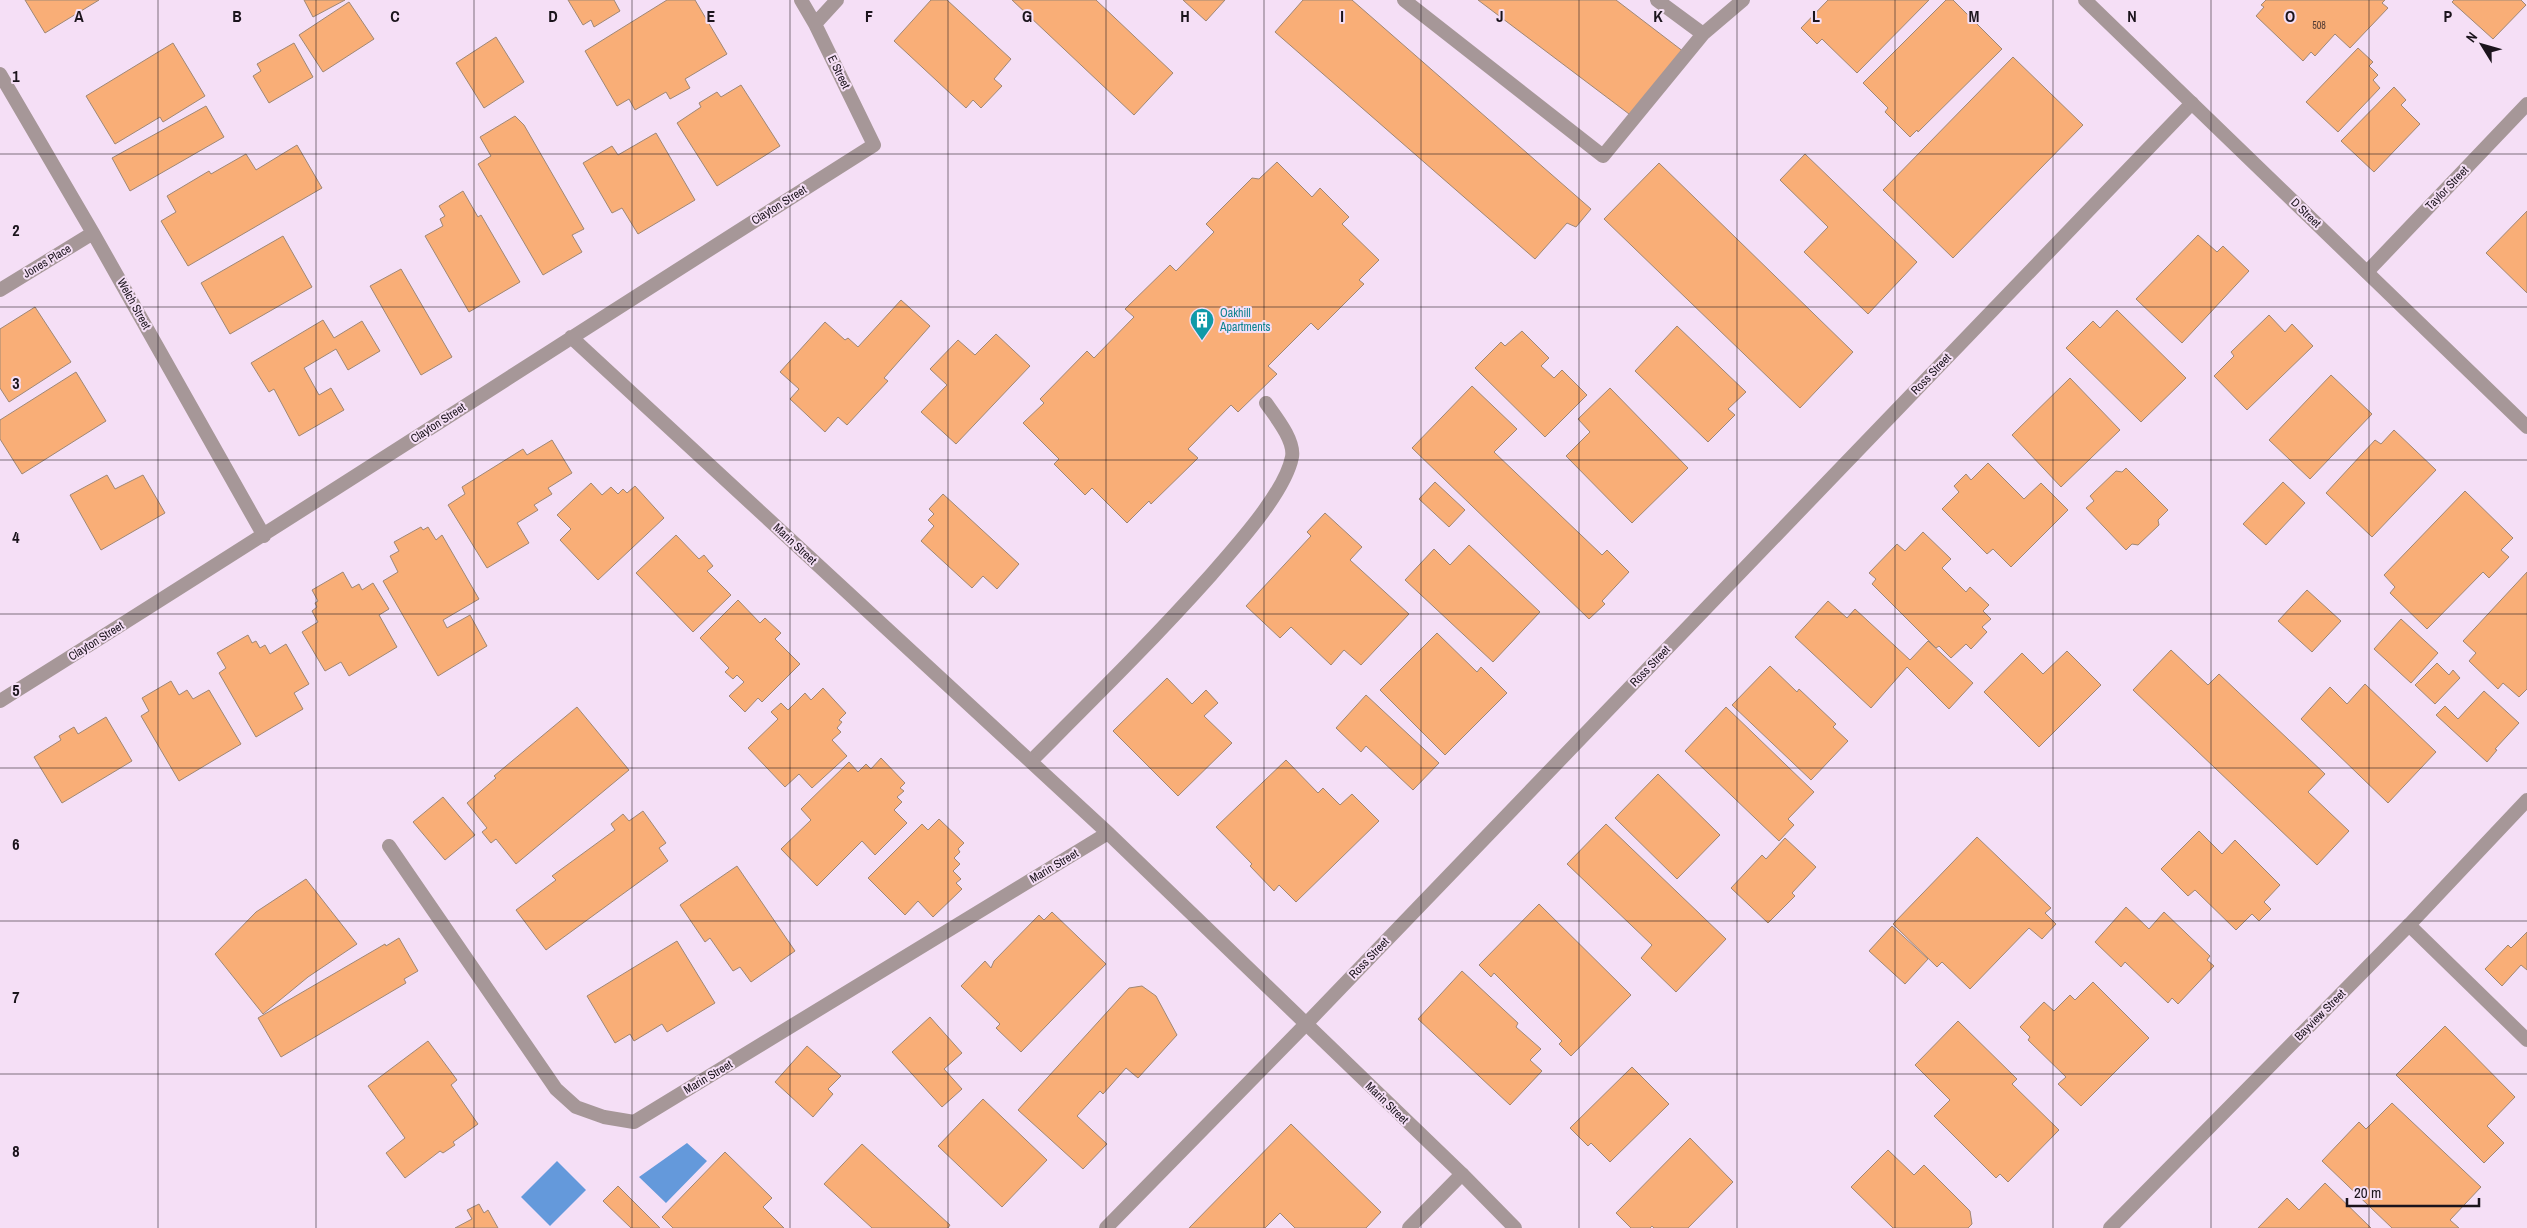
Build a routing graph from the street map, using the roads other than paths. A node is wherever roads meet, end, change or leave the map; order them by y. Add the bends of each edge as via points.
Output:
1 (801, 0) edge
2 (838, 0) edge
3 (1404, 0) edge
4 (1657, 0) edge
5 (1743, 0) edge
6 (2085, 0) edge
7 (815, 24) junction
8 (1703, 34) junction
9 (0, 74) edge
10 (2192, 103) junction
11 (2527, 104) edge
12 (874, 145) joint
13 (93, 233) junction
14 (2367, 272) junction
15 (0, 290) edge
16 (571, 337) junction
17 (1266, 403) dead end
18 (2527, 427) edge
19 (264, 536) junction
20 (0, 701) edge
21 (1031, 761) junction
22 (2527, 800) edge
23 (1108, 833) junction
24 (389, 846) dead end
25 (2409, 925) junction
26 (1305, 1025) junction
27 (2527, 1040) edge
28 (1462, 1174) junction
29 (1106, 1228) edge
30 (1409, 1228) edge
31 (1515, 1228) edge
32 (2110, 1228) edge

1 - 7 street, E Street
2 - 7 street
3 - 8 street via 1602,156
4 - 8 street
5 - 8 street
6 - 10 street, D Street
7 - 12 street, E Street
9 - 13 street, Welch Street
10 - 14 street, D Street
10 - 26 street, Ross Street
11 - 14 street, Taylor Street
12 - 16 street, Clayton Street
13 - 15 street, Jones Place
13 - 19 street, Welch Street
14 - 18 street, D Street
16 - 19 street, Clayton Street
16 - 21 street, Marin Street
17 - 21 street via 1285,430 1292,455 1277,492 1240,543 1146,648
19 - 20 street, Clayton Street
21 - 23 street, Marin Street
22 - 25 street, Bayview Street
23 - 24 street, Marin Street via 634,1122 604,1117 576,1107 556,1089
23 - 26 street, Marin Street
25 - 27 street
25 - 32 street, Bayview Street
26 - 28 street, Marin Street
26 - 29 street, Ross Street
28 - 30 street
28 - 31 street, Marin Street

